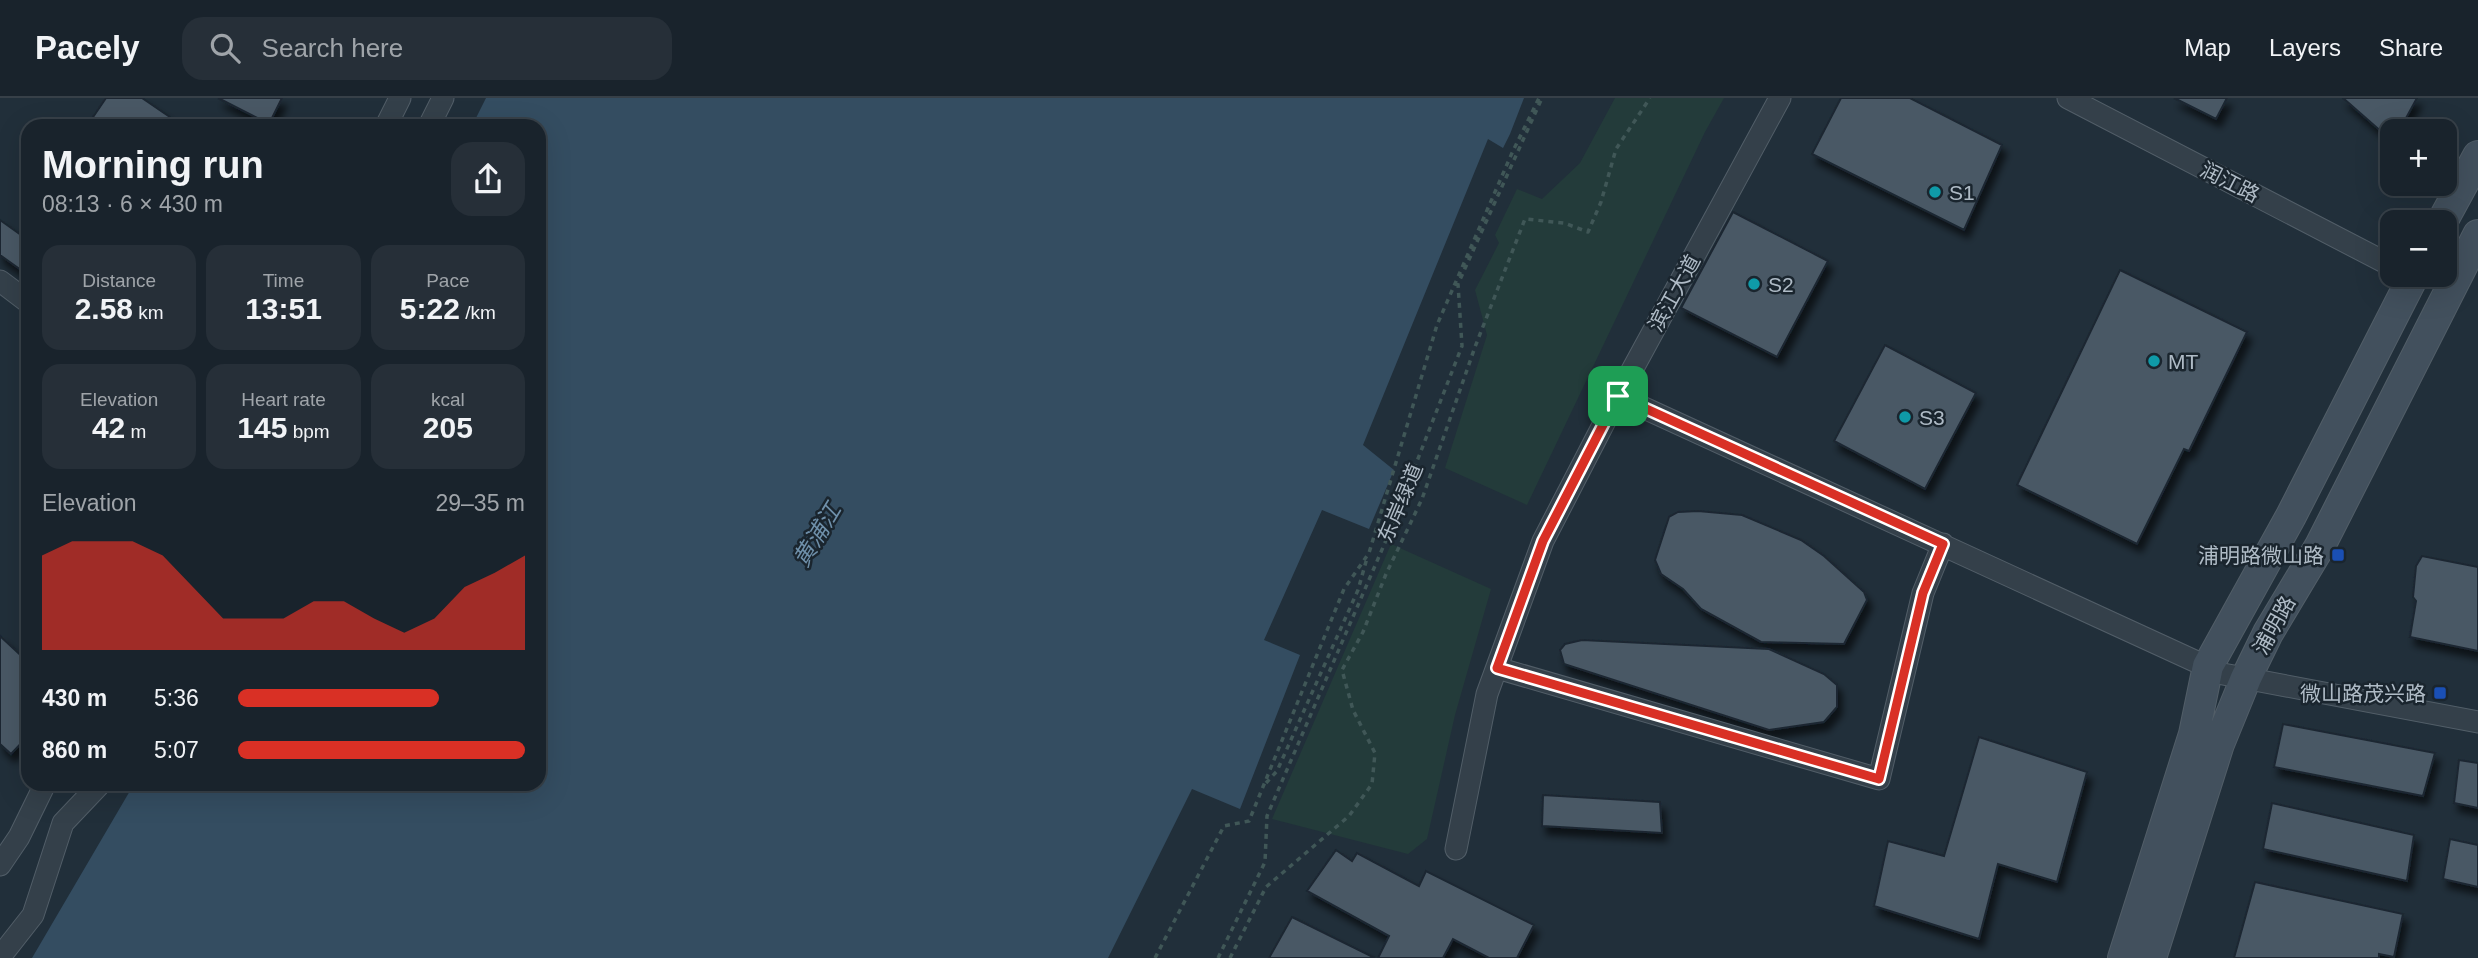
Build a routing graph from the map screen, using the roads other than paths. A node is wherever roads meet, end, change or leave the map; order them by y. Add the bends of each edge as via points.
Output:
1 (400, 98) edge
2 (443, 98) edge
3 (1780, 98) edge
4 (2068, 98) edge
5 (390, 119) edge
6 (432, 119) edge
7 (2478, 156) edge
8 (2449, 210) edge
9 (2478, 235) edge
10 (2380, 259) edge
11 (0, 281) edge
12 (2400, 287) edge
13 (21, 297) edge
14 (1618, 396) junction
15 (1943, 544) junction
16 (1497, 668) junction
17 (2226, 673) junction
18 (2478, 722) edge
19 (42, 791) edge
20 (93, 791) edge
21 (1456, 849) dead end
22 (0, 864) edge
23 (0, 957) edge
24 (2123, 958) edge
25 (2151, 958) edge

1 - 5 street
2 - 6 street
3 - 14 street, 滨江大道
4 - 10 street, 润江路
7 - 8 main road
9 - 17 main road, 浦明路 via 2320,546 2268,633
11 - 13 street
12 - 17 main road, 浦明路 via 2291,516
14 - 15 street
14 - 16 street, 滨江大道 via 1543,541
15 - 16 street via 1923,593 1879,779
15 - 17 street
16 - 21 street, 滨江大道 via 1487,694
17 - 18 street
17 - 24 main road, 浦明路 via 2194,734
17 - 25 main road, 浦明路 via 2219,744
19 - 22 street
20 - 23 street via 63,822 33,915

